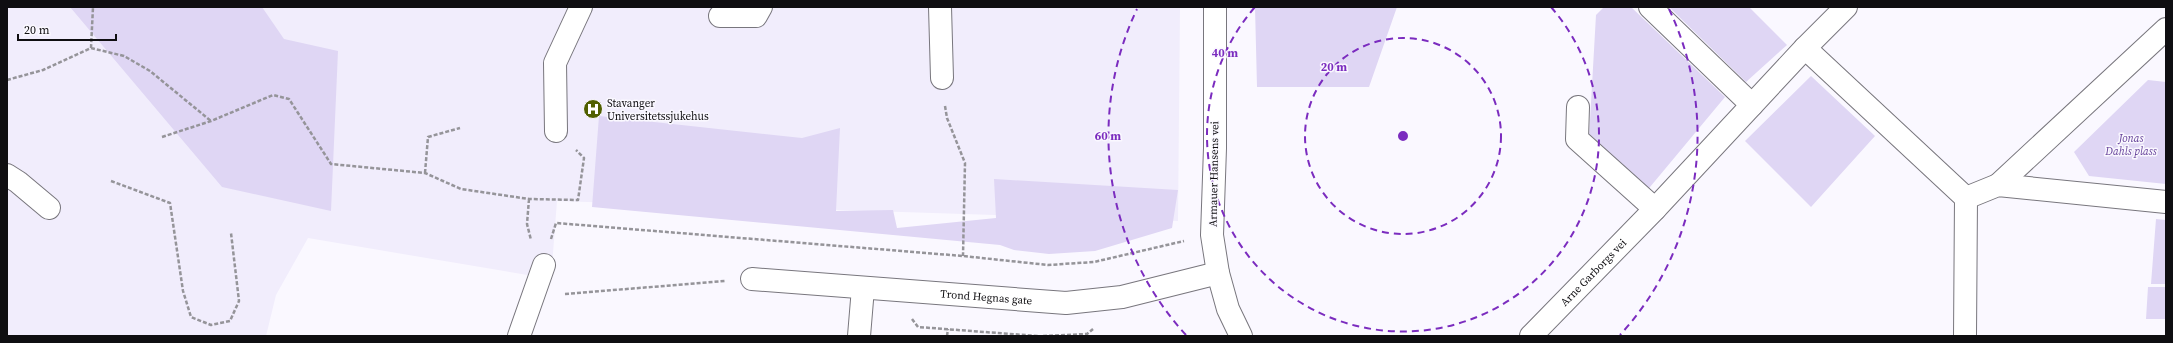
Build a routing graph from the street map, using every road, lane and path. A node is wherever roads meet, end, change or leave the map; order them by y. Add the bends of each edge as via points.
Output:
1 (93, 7) edge
2 (581, 7) edge
3 (761, 7) edge
4 (940, 7) edge
5 (1215, 7) edge
6 (1650, 7) edge
7 (1846, 7) edge
8 (720, 16) dead end
9 (2165, 33) edge
10 (91, 48) junction
11 (1805, 48) junction
12 (942, 78) dead end
13 (7, 80) edge
14 (1752, 106) junction
15 (1578, 107) dead end
16 (947, 118) dead end
17 (211, 121) junction
18 (460, 128) dead end
19 (556, 131) dead end
20 (162, 138) dead end
21 (584, 158) dead end
22 (425, 173) junction
23 (7, 175) edge
24 (111, 181) dead end
25 (1998, 185) junction
26 (1966, 198) junction
27 (529, 199) junction
28 (2166, 202) edge
29 (49, 208) dead end
30 (1655, 209) junction
31 (527, 224) dead end
32 (231, 233) dead end
33 (1186, 241) dead end
34 (963, 256) junction
35 (544, 265) joint
36 (1218, 273) junction
37 (752, 279) joint
38 (863, 288) junction
39 (532, 298) junction
40 (948, 329) dead end
41 (519, 336) edge
42 (859, 336) edge
43 (947, 336) edge
44 (1241, 336) edge
45 (1531, 336) edge
46 (1965, 336) edge

1 - 10 path
2 - 19 street via 555,63
3 - 8 street via 756,16
4 - 12 street
5 - 36 street, Armauer Hansens vei via 1212,235
6 - 14 street
7 - 11 street, Arne Garborgs vei
9 - 25 street
10 - 13 path via 42,70
10 - 17 path via 124,56 150,71
11 - 14 street, Arne Garborgs vei
11 - 26 street
14 - 30 street, Arne Garborgs vei
15 - 30 street via 1577,139
16 - 34 path via 965,163
17 - 20 path
17 - 22 path via 273,95 284,97 289,99 331,164
18 - 22 path via 428,137
21 - 27 path via 578,200
22 - 27 path via 461,188
23 - 29 street
24 - 32 path via 170,203 183,291 190,317 211,325 230,322 239,301
25 - 26 street
25 - 28 street
26 - 46 street
27 - 31 path
30 - 45 street, Arne Garborgs vei
33 - 34 path via 1094,262 1048,265
34 - 35 path via 556,223
35 - 39 street
36 - 38 street, Trond Hegnas gate via 1122,297 1066,303
36 - 44 street, Armauer Hansens vei via 1228,309
37 - 38 street, Trond Hegnas gate
37 - 39 path
38 - 42 street
39 - 41 street
40 - 43 path

